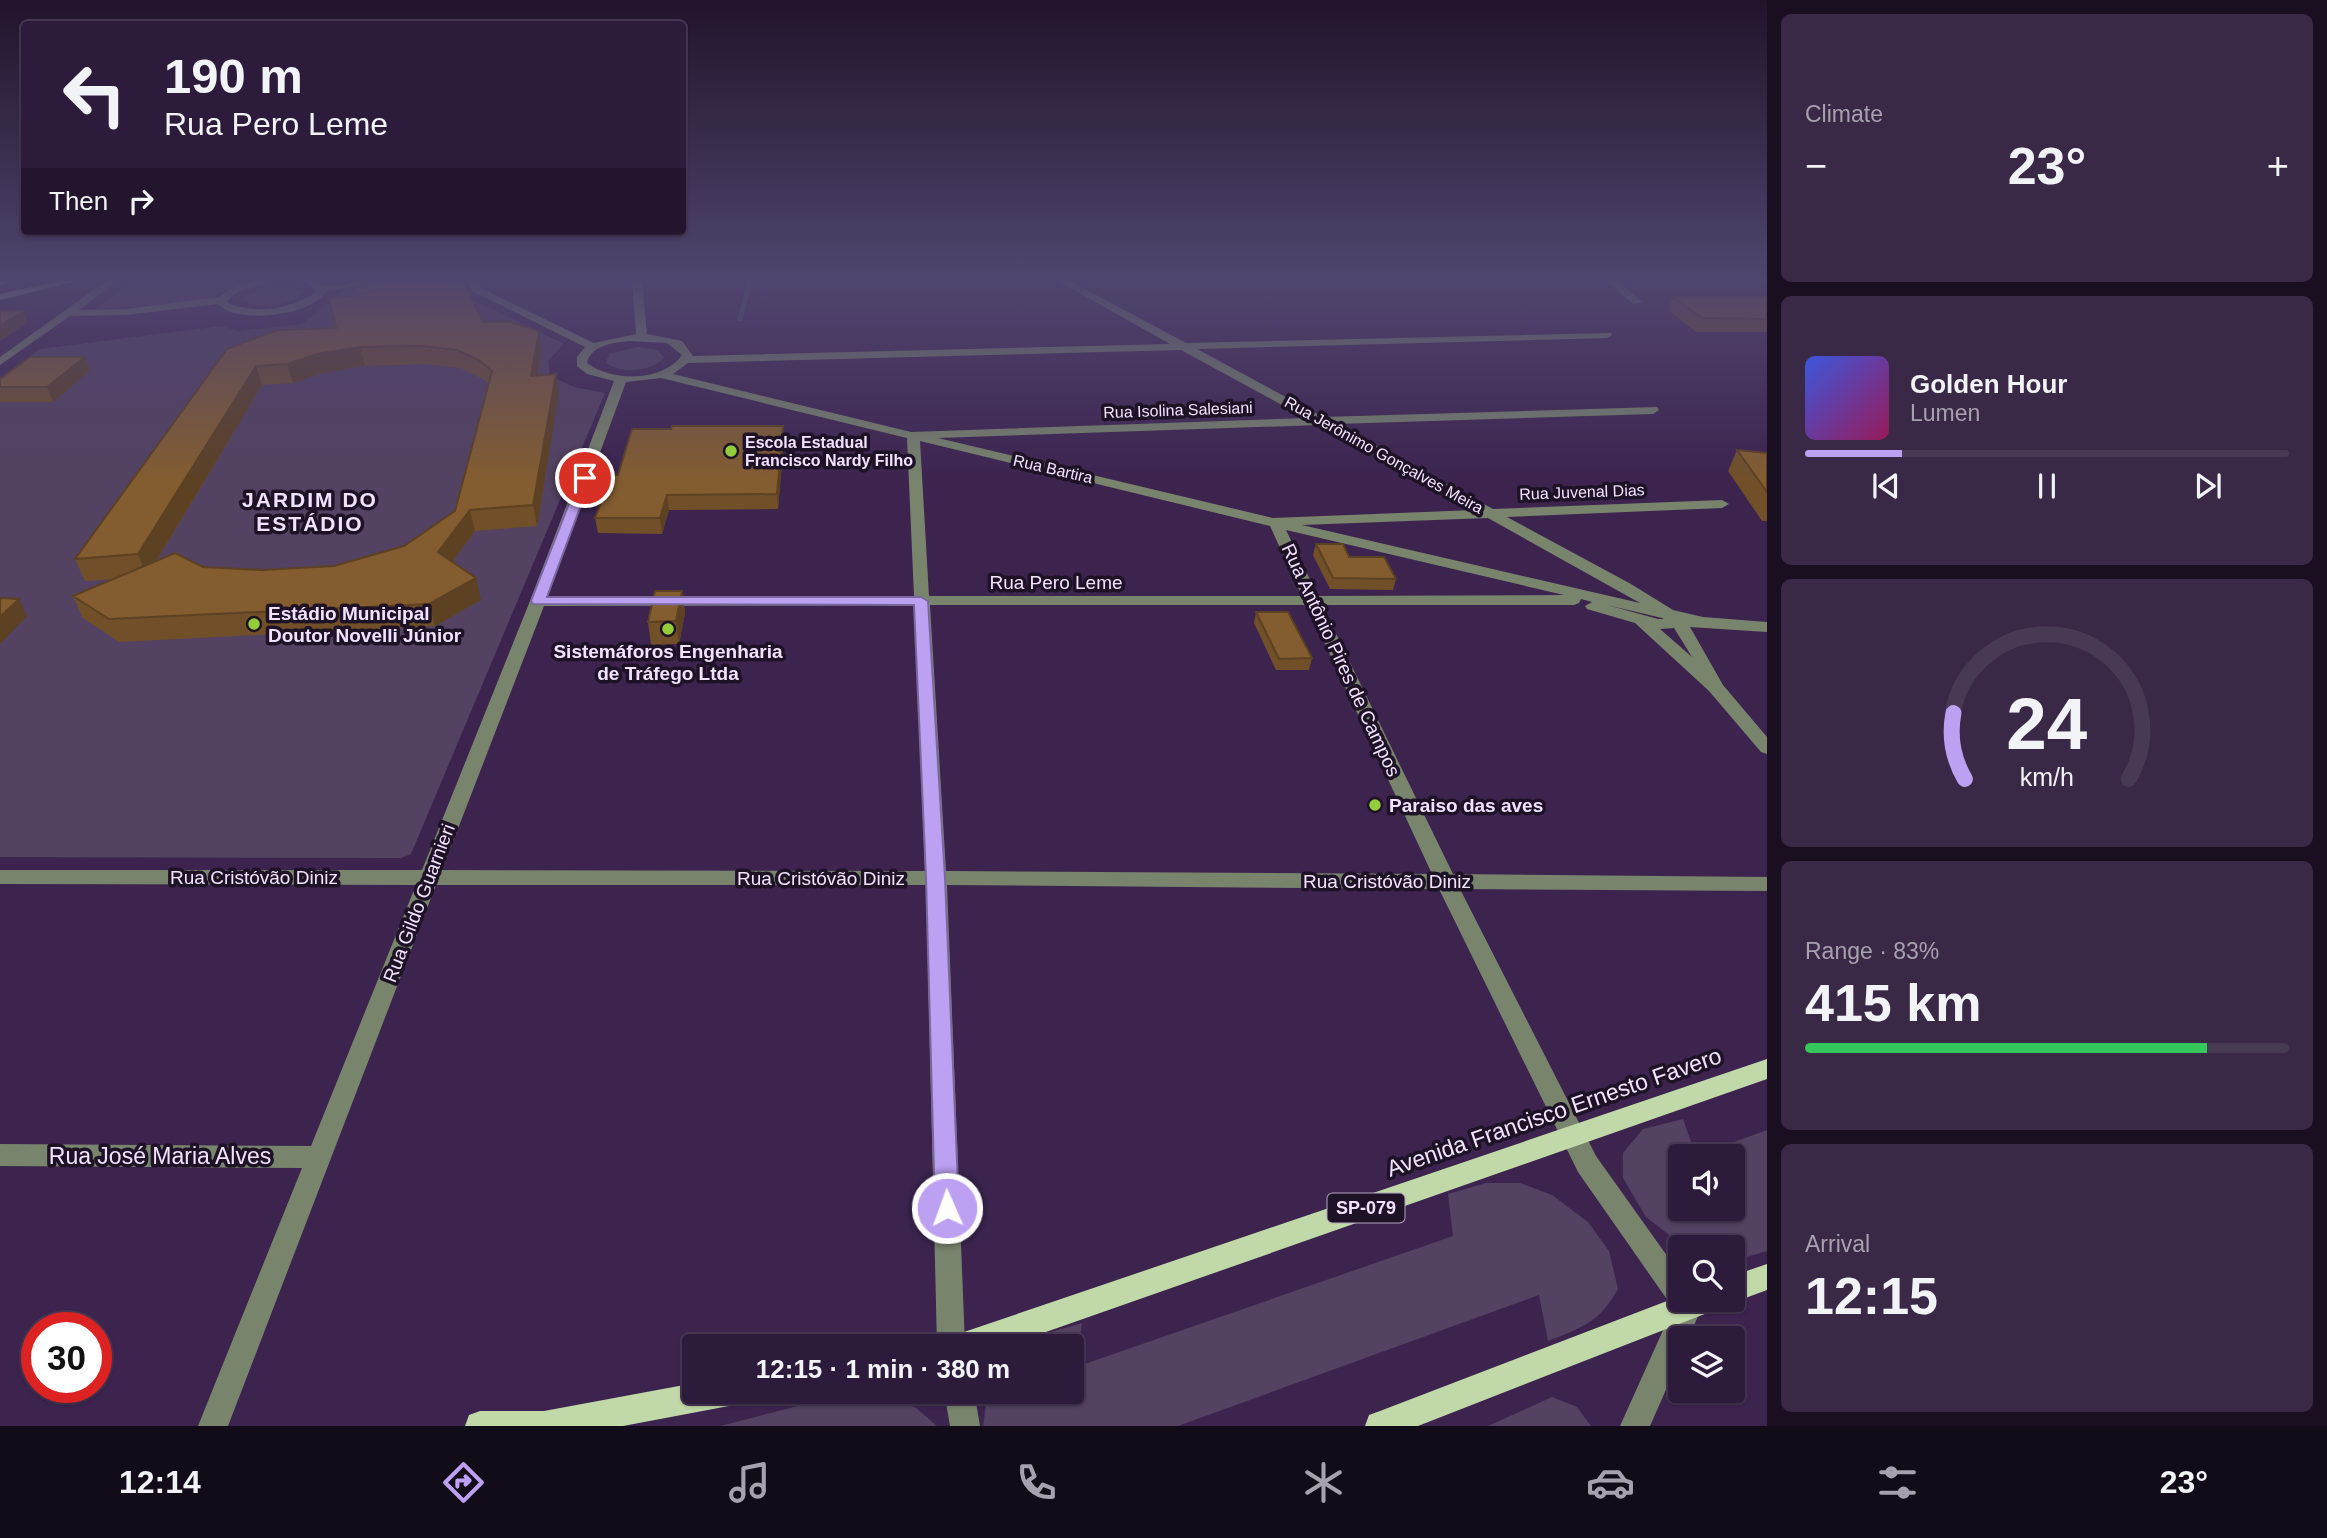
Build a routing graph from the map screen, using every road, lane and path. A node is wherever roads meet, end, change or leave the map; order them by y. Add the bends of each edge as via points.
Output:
1 (594, 347) edge
2 (19, 348) edge
3 (683, 348) edge
4 (1165, 348) edge
5 (1187, 348) edge
6 (687, 360) junction
7 (0, 362) edge
8 (661, 375) junction
9 (621, 379) junction
10 (1653, 410) dead end
11 (1321, 421) junction
12 (913, 435) junction
13 (1722, 504) dead end
14 (1492, 513) junction
15 (1275, 522) junction
16 (1554, 547) junction
17 (1445, 564) junction
18 (1574, 600) junction
19 (538, 601) junction
20 (921, 601) junction
21 (1313, 601) junction
22 (1623, 602) junction
23 (1673, 618) junction
24 (1641, 620) junction
25 (1767, 627) edge
26 (1715, 687) junction
27 (1767, 748) edge
28 (0, 877) edge
29 (429, 877) junction
30 (936, 878) junction
31 (1446, 881) junction
32 (1767, 884) edge
33 (1767, 1069) edge
34 (1575, 1137) junction
35 (0, 1155) edge
36 (321, 1157) junction
37 (1668, 1273) edge
38 (1767, 1277) edge
39 (1745, 1285) edge
40 (1668, 1309) edge
41 (1684, 1312) edge
42 (951, 1334) edge
43 (999, 1334) edge
44 (682, 1400) edge
45 (961, 1404) edge
46 (213, 1426) edge
47 (480, 1426) edge
48 (965, 1426) edge
49 (1380, 1426) edge
50 (1635, 1426) edge

1 - 9 street via 581,358 586,370
2 - 7 street
3 - 6 street
4 - 6 street
5 - 11 street, Rua Jerônimo Gonçalves Meira
6 - 8 street
8 - 9 street
8 - 12 street, Rua Bartira
9 - 19 street, Rua Gildo Guarnieri
10 - 11 street, Rua Isolina Salesiani
11 - 12 street, Rua Isolina Salesiani
11 - 14 street, Rua Jerônimo Gonçalves Meira
12 - 15 street, Rua Bartira
12 - 20 street
13 - 14 street, Rua Juvenal Dias
14 - 15 street, Rua Juvenal Dias
14 - 16 street, Rua Jerônimo Gonçalves Meira
15 - 17 street, Rua Bartira
15 - 21 street, Rua Antônio Pires de Campos
16 - 22 street, Rua Jerônimo Gonçalves Meira
16 - 23 street, Rua Jerônimo Gonçalves Meira
17 - 18 street, Rua Bartira
17 - 22 street, Rua Bartira
18 - 21 street, Rua Pero Leme
18 - 24 street, Rua Bartira
19 - 20 street, Rua Pero Leme
19 - 29 street, Rua Gildo Guarnieri
20 - 21 street, Rua Pero Leme
20 - 30 street
21 - 31 street, Rua Antônio Pires de Campos
22 - 23 street, Rua Bartira
22 - 24 street, Rua Jerônimo Gonçalves Meira
23 - 24 street, Rua Bartira via 1669,626
23 - 25 street
23 - 26 street, Rua Jerônimo Gonçalves Meira via 1691,639
24 - 26 street, Rua Jerônimo Gonçalves Meira
26 - 27 street, Rua Jerônimo Gonçalves Meira
28 - 29 street, Rua Cristóvão Diniz
29 - 30 street, Rua Cristóvão Diniz
29 - 36 street, Rua Gildo Guarnieri
30 - 31 street, Rua Cristóvão Diniz
30 - 42 street
31 - 32 street, Rua Cristóvão Diniz
31 - 34 street, Rua Antônio Pires de Campos
33 - 34 main road, Avenida Francisco Ernesto Favero / SP-079
34 - 37 street, Rua Antônio Pires de Campos via 1587,1164
34 - 43 main road, Avenida Francisco Ernesto Favero / SP-079
35 - 36 street, Rua José Maria Alves
36 - 46 street, Rua Gildo Guarnieri
38 - 39 main road
40 - 49 main road
41 - 50 street
44 - 47 main road via 544,1426
45 - 48 street

